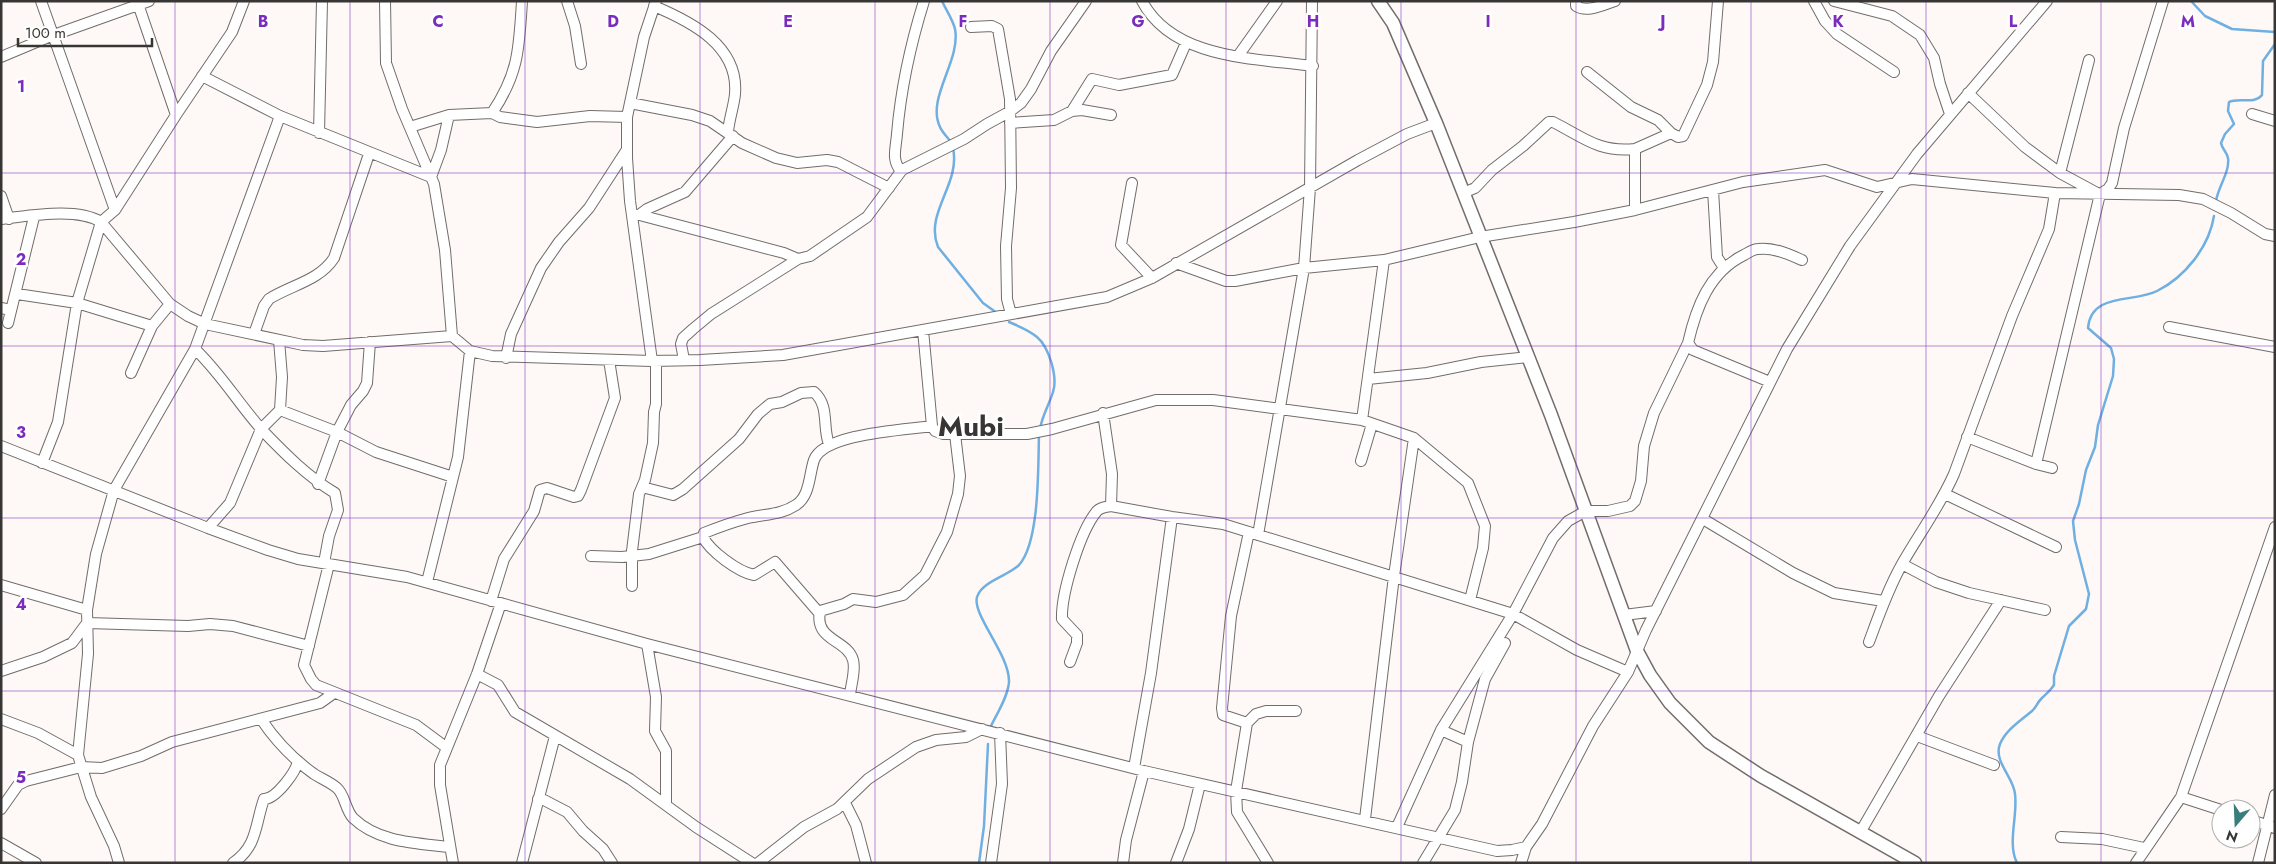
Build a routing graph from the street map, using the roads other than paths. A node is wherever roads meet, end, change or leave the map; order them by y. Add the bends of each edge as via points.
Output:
1 (41, 1) edge
2 (149, 1) edge
3 (244, 1) edge
4 (322, 1) edge
5 (385, 1) edge
6 (522, 1) edge
7 (527, 1) edge
8 (567, 1) edge
9 (924, 1) edge
10 (1086, 1) edge
11 (1142, 1) edge
12 (1277, 1) edge
13 (1312, 1) edge
14 (1378, 1) edge
15 (1576, 1) edge
16 (1614, 1) edge
17 (1718, 1) edge
18 (1814, 1) edge
19 (1834, 1) edge
20 (2047, 1) edge
21 (2164, 1) edge
22 (137, 4) edge
23 (655, 4) edge
24 (521, 21) junction
25 (971, 28) dead end
26 (51, 36) junction
27 (1186, 43) junction
28 (1238, 56) junction
29 (1, 57) edge
30 (2089, 60) dead end
31 (581, 64) dead end
32 (1313, 66) junction
33 (1587, 72) dead end
34 (1894, 72) dead end
35 (202, 76) junction
36 (1968, 93) junction
37 (630, 103) junction
38 (1072, 111) junction
39 (1009, 112) junction
40 (492, 114) junction
41 (1950, 114) junction
42 (2252, 114) dead end
43 (176, 115) junction
44 (449, 115) junction
45 (280, 116) junction
46 (1111, 116) dead end
47 (627, 117) junction
48 (2275, 121) edge
49 (1436, 123) junction
50 (1010, 124) junction
51 (410, 127) junction
52 (319, 133) junction
53 (1671, 133) junction
54 (730, 134) junction
55 (1635, 149) junction
56 (627, 150) junction
57 (369, 154) junction
58 (901, 171) junction
59 (2060, 174) junction
60 (432, 177) junction
61 (1132, 183) dead end
62 (1894, 184) junction
63 (889, 188) junction
64 (1310, 188) junction
65 (1713, 190) junction
66 (1463, 193) junction
67 (2055, 193) junction
68 (2100, 194) junction
69 (1, 196) edge
70 (115, 210) junction
71 (1635, 210) junction
72 (636, 214) junction
73 (34, 217) junction
74 (5, 219) edge
75 (101, 222) junction
76 (2275, 236) edge
77 (1480, 237) junction
78 (798, 259) junction
79 (1384, 260) junction
80 (1802, 260) dead end
81 (1176, 263) junction
82 (1304, 268) junction
83 (1724, 268) junction
84 (1152, 278) junction
85 (17, 294) junction
86 (77, 303) junction
87 (170, 304) junction
88 (6, 309) edge
89 (1011, 314) junction
90 (8, 324) dead end
91 (205, 324) junction
92 (152, 326) junction
93 (2169, 327) dead end
94 (923, 330) junction
95 (254, 334) junction
96 (452, 336) junction
97 (279, 340) junction
98 (370, 342) junction
99 (1688, 344) junction
100 (2275, 347) edge
101 (195, 349) junction
102 (470, 351) junction
103 (1528, 357) junction
104 (506, 358) junction
105 (609, 360) junction
106 (684, 360) junction
107 (654, 361) junction
108 (131, 373) dead end
109 (1368, 379) junction
110 (1770, 382) junction
111 (280, 410) junction
112 (1281, 410) junction
113 (1103, 413) junction
114 (1362, 420) junction
115 (1372, 424) junction
116 (932, 426) junction
117 (261, 429) junction
118 (337, 432) junction
119 (955, 434) junction
120 (1967, 437) junction
121 (1414, 438) junction
122 (828, 444) junction
123 (1, 446) edge
124 (1361, 461) dead end
125 (42, 463) junction
126 (2036, 464) junction
127 (2052, 468) dead end
128 (453, 477) junction
129 (318, 484) junction
130 (642, 487) junction
131 (114, 490) junction
132 (1945, 494) junction
133 (1112, 506) junction
134 (1586, 511) junction
135 (1172, 517) junction
136 (1703, 519) junction
137 (2275, 526) edge
138 (208, 528) junction
139 (1253, 534) junction
140 (703, 537) junction
141 (2056, 547) dead end
142 (591, 556) dead end
143 (632, 556) junction
144 (327, 564) junction
145 (1902, 564) junction
146 (1394, 576) junction
147 (427, 582) junction
148 (1, 585) edge
149 (632, 586) dead end
150 (1470, 600) junction
151 (2001, 600) junction
152 (1883, 601) junction
153 (496, 602) junction
154 (87, 610) junction
155 (1656, 610) junction
156 (2045, 610) dead end
157 (820, 614) junction
158 (1513, 614) junction
159 (1624, 615) junction
160 (87, 623) junction
161 (1869, 642) dead end
162 (1505, 643) dead end
163 (647, 644) junction
164 (309, 646) junction
165 (1637, 651) junction
166 (1070, 662) dead end
167 (1, 671) edge
168 (1628, 672) junction
169 (477, 674) junction
170 (334, 693) junction
171 (850, 695) junction
172 (1296, 711) dead end
173 (261, 719) junction
174 (1, 720) edge
175 (1248, 723) junction
176 (982, 729) junction
177 (1441, 730) junction
178 (1000, 734) junction
179 (555, 736) junction
180 (1916, 736) junction
181 (1468, 742) junction
182 (447, 748) junction
183 (78, 755) junction
184 (298, 761) junction
185 (1994, 764) dead end
186 (81, 767) junction
187 (1139, 769) junction
188 (1200, 784) junction
189 (1236, 791) junction
190 (2275, 796) edge
191 (2181, 797) junction
192 (538, 799) junction
193 (845, 802) junction
194 (666, 805) junction
195 (2211, 807) edge
196 (1, 809) edge
197 (1365, 820) junction
198 (1397, 827) junction
199 (2271, 827) edge
200 (1861, 831) junction
201 (2060, 837) dead end
202 (1439, 838) junction
203 (1, 843) edge
204 (450, 847) junction
205 (1526, 847) junction
206 (2144, 848) junction
207 (36, 863) edge
208 (120, 863) edge
209 (233, 863) edge
210 (453, 863) edge
211 (522, 863) edge
212 (612, 863) edge
213 (752, 863) edge
214 (758, 863) edge
215 (866, 863) edge
216 (991, 863) edge
217 (1123, 863) edge
218 (1176, 863) edge
219 (1268, 863) edge
220 (1423, 863) edge
221 (1521, 863) edge
222 (1915, 863) edge
223 (2136, 863) edge
224 (2258, 863) edge

1 - 26 street
2 - 22 street
3 - 35 street via 232,32
4 - 52 street
5 - 51 street via 385,58
6 - 24 street
7 - 24 street
8 - 31 street
9 - 58 street via 912,37 900,95 894,160
10 - 39 street via 1031,89
11 - 27 street via 1167,31
12 - 28 street
13 - 32 street
14 - 49 main road via 1393,23
15 - 16 street via 1576,6 1581,9
17 - 53 street via 1713,62 1706,85 1685,133 1678,136
18 - 34 street via 1837,34
19 - 41 street via 1892,16 1920,35 1934,58
20 - 36 street
21 - 68 street via 2124,128 2112,183
22 - 26 street
22 - 43 street
23 - 37 street via 644,37
23 - 54 street via 695,27 716,42 728,56 736,95
24 - 40 street via 515,71
25 - 39 street via 992,26 998,29 1010,99
26 - 29 street
26 - 70 street
27 - 28 street via 1209,52
27 - 38 street via 1172,75 1119,84 1092,79
28 - 32 street
30 - 59 street
32 - 64 street
33 - 53 street via 1631,107 1658,120
35 - 43 street
35 - 45 street
36 - 41 street
36 - 59 street via 2025,147
37 - 47 street
37 - 54 street via 710,120
38 - 46 street
38 - 50 street via 1054,120
39 - 50 street
39 - 58 street
40 - 44 street
40 - 47 street via 537,122 590,116
41 - 62 street
42 - 48 street
43 - 70 street
44 - 51 street
44 - 60 street
45 - 52 street
45 - 91 street
47 - 56 street
49 - 64 street via 1374,151
49 - 66 main road
50 - 89 street via 1011,188 1006,246 1007,299
51 - 60 street
52 - 57 street
53 - 55 street
54 - 63 street via 776,158 797,163 838,162
54 - 72 street via 686,192
55 - 66 street via 1611,150 1597,146 1549,122 1475,188
55 - 71 street
56 - 72 street
56 - 104 street via 589,208 541,268 511,334
57 - 60 street
57 - 95 street via 330,263 318,275 269,299
58 - 63 street
59 - 68 street
60 - 96 street via 445,250
61 - 84 street via 1121,246
62 - 65 street via 1877,188 1825,170 1743,182
62 - 67 street via 1919,179
62 - 110 street via 1817,298
63 - 78 street via 867,217 810,256
64 - 81 street
64 - 82 street
65 - 71 street
65 - 83 street via 1717,257
66 - 77 main road
67 - 68 street
67 - 120 street via 2049,229 2012,316
68 - 76 street via 2179,195 2203,199 2232,213 2248,226
68 - 126 street
69 - 74 street
70 - 75 street
71 - 77 street
72 - 78 street
72 - 107 street
73 - 74 street
73 - 75 street via 67,214
73 - 85 street
75 - 86 street
75 - 87 street
77 - 79 street
77 - 103 main road
78 - 106 street via 692,329 681,344
79 - 82 street
79 - 109 street
80 - 83 street via 1774,249 1756,249
81 - 82 street via 1235,281
81 - 84 street
82 - 112 street
83 - 99 street via 1710,284 1700,305
84 - 89 street via 1092,301
85 - 86 street
85 - 88 street
86 - 92 street
86 - 125 street via 58,422
87 - 91 street
87 - 92 street
88 - 90 street
89 - 94 street
91 - 95 street
91 - 101 street
92 - 108 street
93 - 100 street
94 - 106 street via 783,355
94 - 116 street
95 - 97 street
96 - 98 street
96 - 102 street
97 - 98 street via 323,346
97 - 111 street
98 - 118 street via 367,383
99 - 110 street via 1693,350
99 - 134 street via 1654,413 1644,446 1641,481 1635,501 1630,506 1608,512
101 - 117 street via 215,368
101 - 131 street
102 - 104 street
102 - 128 street
103 - 109 street
103 - 134 main road
104 - 105 street
105 - 107 street
105 - 153 street via 615,398 581,490 574,497 547,488 540,490 534,511 504,559
106 - 107 street
107 - 130 street via 656,404 653,443
109 - 114 street
110 - 136 street
111 - 117 street
111 - 118 street
112 - 113 street via 1213,400 1156,400
112 - 114 street
112 - 139 street
113 - 119 street via 1027,434
113 - 133 street via 1112,474
114 - 115 street
115 - 121 street
115 - 124 street
116 - 119 street via 943,434
116 - 122 street via 863,435
117 - 129 street
117 - 138 street via 230,503
118 - 128 street via 376,452
118 - 129 street
119 - 157 street via 960,476 958,494 947,532 925,575 903,596 876,602 853,599 820,611
120 - 126 street
120 - 132 street
121 - 146 street
121 - 150 street via 1468,483 1485,526
122 - 130 street via 821,398 814,392 801,394 770,404 739,439 673,495
122 - 140 street via 815,458 806,492 798,504 782,513 723,525 704,533
123 - 125 street
125 - 131 street
126 - 127 street
128 - 147 street
129 - 144 street via 335,494 338,510 329,536
130 - 143 street
131 - 138 street
131 - 154 street via 96,554
132 - 141 street
132 - 145 street
133 - 135 street
133 - 166 street via 1103,507 1093,518 1065,587 1062,620 1077,635
134 - 158 street via 1568,521 1553,538
134 - 159 main road
135 - 139 street via 1223,524
135 - 187 street
136 - 152 street via 1793,573 1834,593
136 - 155 street
137 - 191 street
138 - 144 street via 268,550
139 - 146 street
139 - 175 street via 1231,616 1222,708 1226,718
140 - 143 street
140 - 157 street via 717,553 746,574 754,575 775,562
142 - 143 street
143 - 149 street
144 - 147 street
144 - 164 street
145 - 151 street via 1936,582
145 - 152 street
146 - 150 street
146 - 197 street
147 - 153 street
148 - 154 street
150 - 158 street
151 - 156 street
151 - 180 street
152 - 161 street
153 - 163 street
153 - 169 street
154 - 160 street
155 - 159 street
155 - 165 street
157 - 171 street via 820,626 826,635 851,654 854,662
158 - 168 street via 1577,650
158 - 177 street
159 - 165 main road
160 - 164 street via 233,626
160 - 167 street via 72,643
160 - 183 street via 88,654
162 - 181 street via 1485,679
163 - 171 street
163 - 194 street via 656,697 655,732 666,751
164 - 170 street via 304,665 306,672 316,685
165 - 168 street
165 - 200 main road via 1670,702 1710,742 1761,776
168 - 205 street via 1593,726 1542,824
169 - 179 street via 498,685 515,712
169 - 182 street
170 - 173 street via 320,703
170 - 182 street via 416,725
171 - 176 street
172 - 175 street via 1266,710 1256,714
173 - 184 street via 274,738
173 - 186 street via 172,742 102,768
174 - 183 street via 38,733
175 - 189 street
176 - 178 street
176 - 193 street via 966,737 936,740 916,747 868,779
177 - 181 street
177 - 198 street
178 - 187 street
178 - 216 street via 1002,784
179 - 192 street
179 - 194 street via 630,779
180 - 185 street
180 - 200 street
181 - 202 street via 1455,810
182 - 204 street via 439,774
183 - 186 street
184 - 204 street via 338,788 352,817 373,832 410,843
184 - 209 street via 296,770 281,789 273,797 264,799 246,854
186 - 196 street via 26,781 18,786
186 - 208 street
187 - 188 street
187 - 217 street
188 - 189 street
188 - 218 street via 1189,829
189 - 197 street
189 - 219 street via 1237,812
190 - 199 street
191 - 195 street
191 - 206 street
192 - 211 street
192 - 212 street via 567,812
193 - 214 street via 804,827
193 - 215 street via 856,825
194 - 213 street
197 - 198 street
198 - 202 street
199 - 224 street
200 - 222 main road
201 - 206 street
202 - 205 street via 1497,851
202 - 220 street
203 - 207 street
204 - 210 street
205 - 221 street
206 - 223 street

